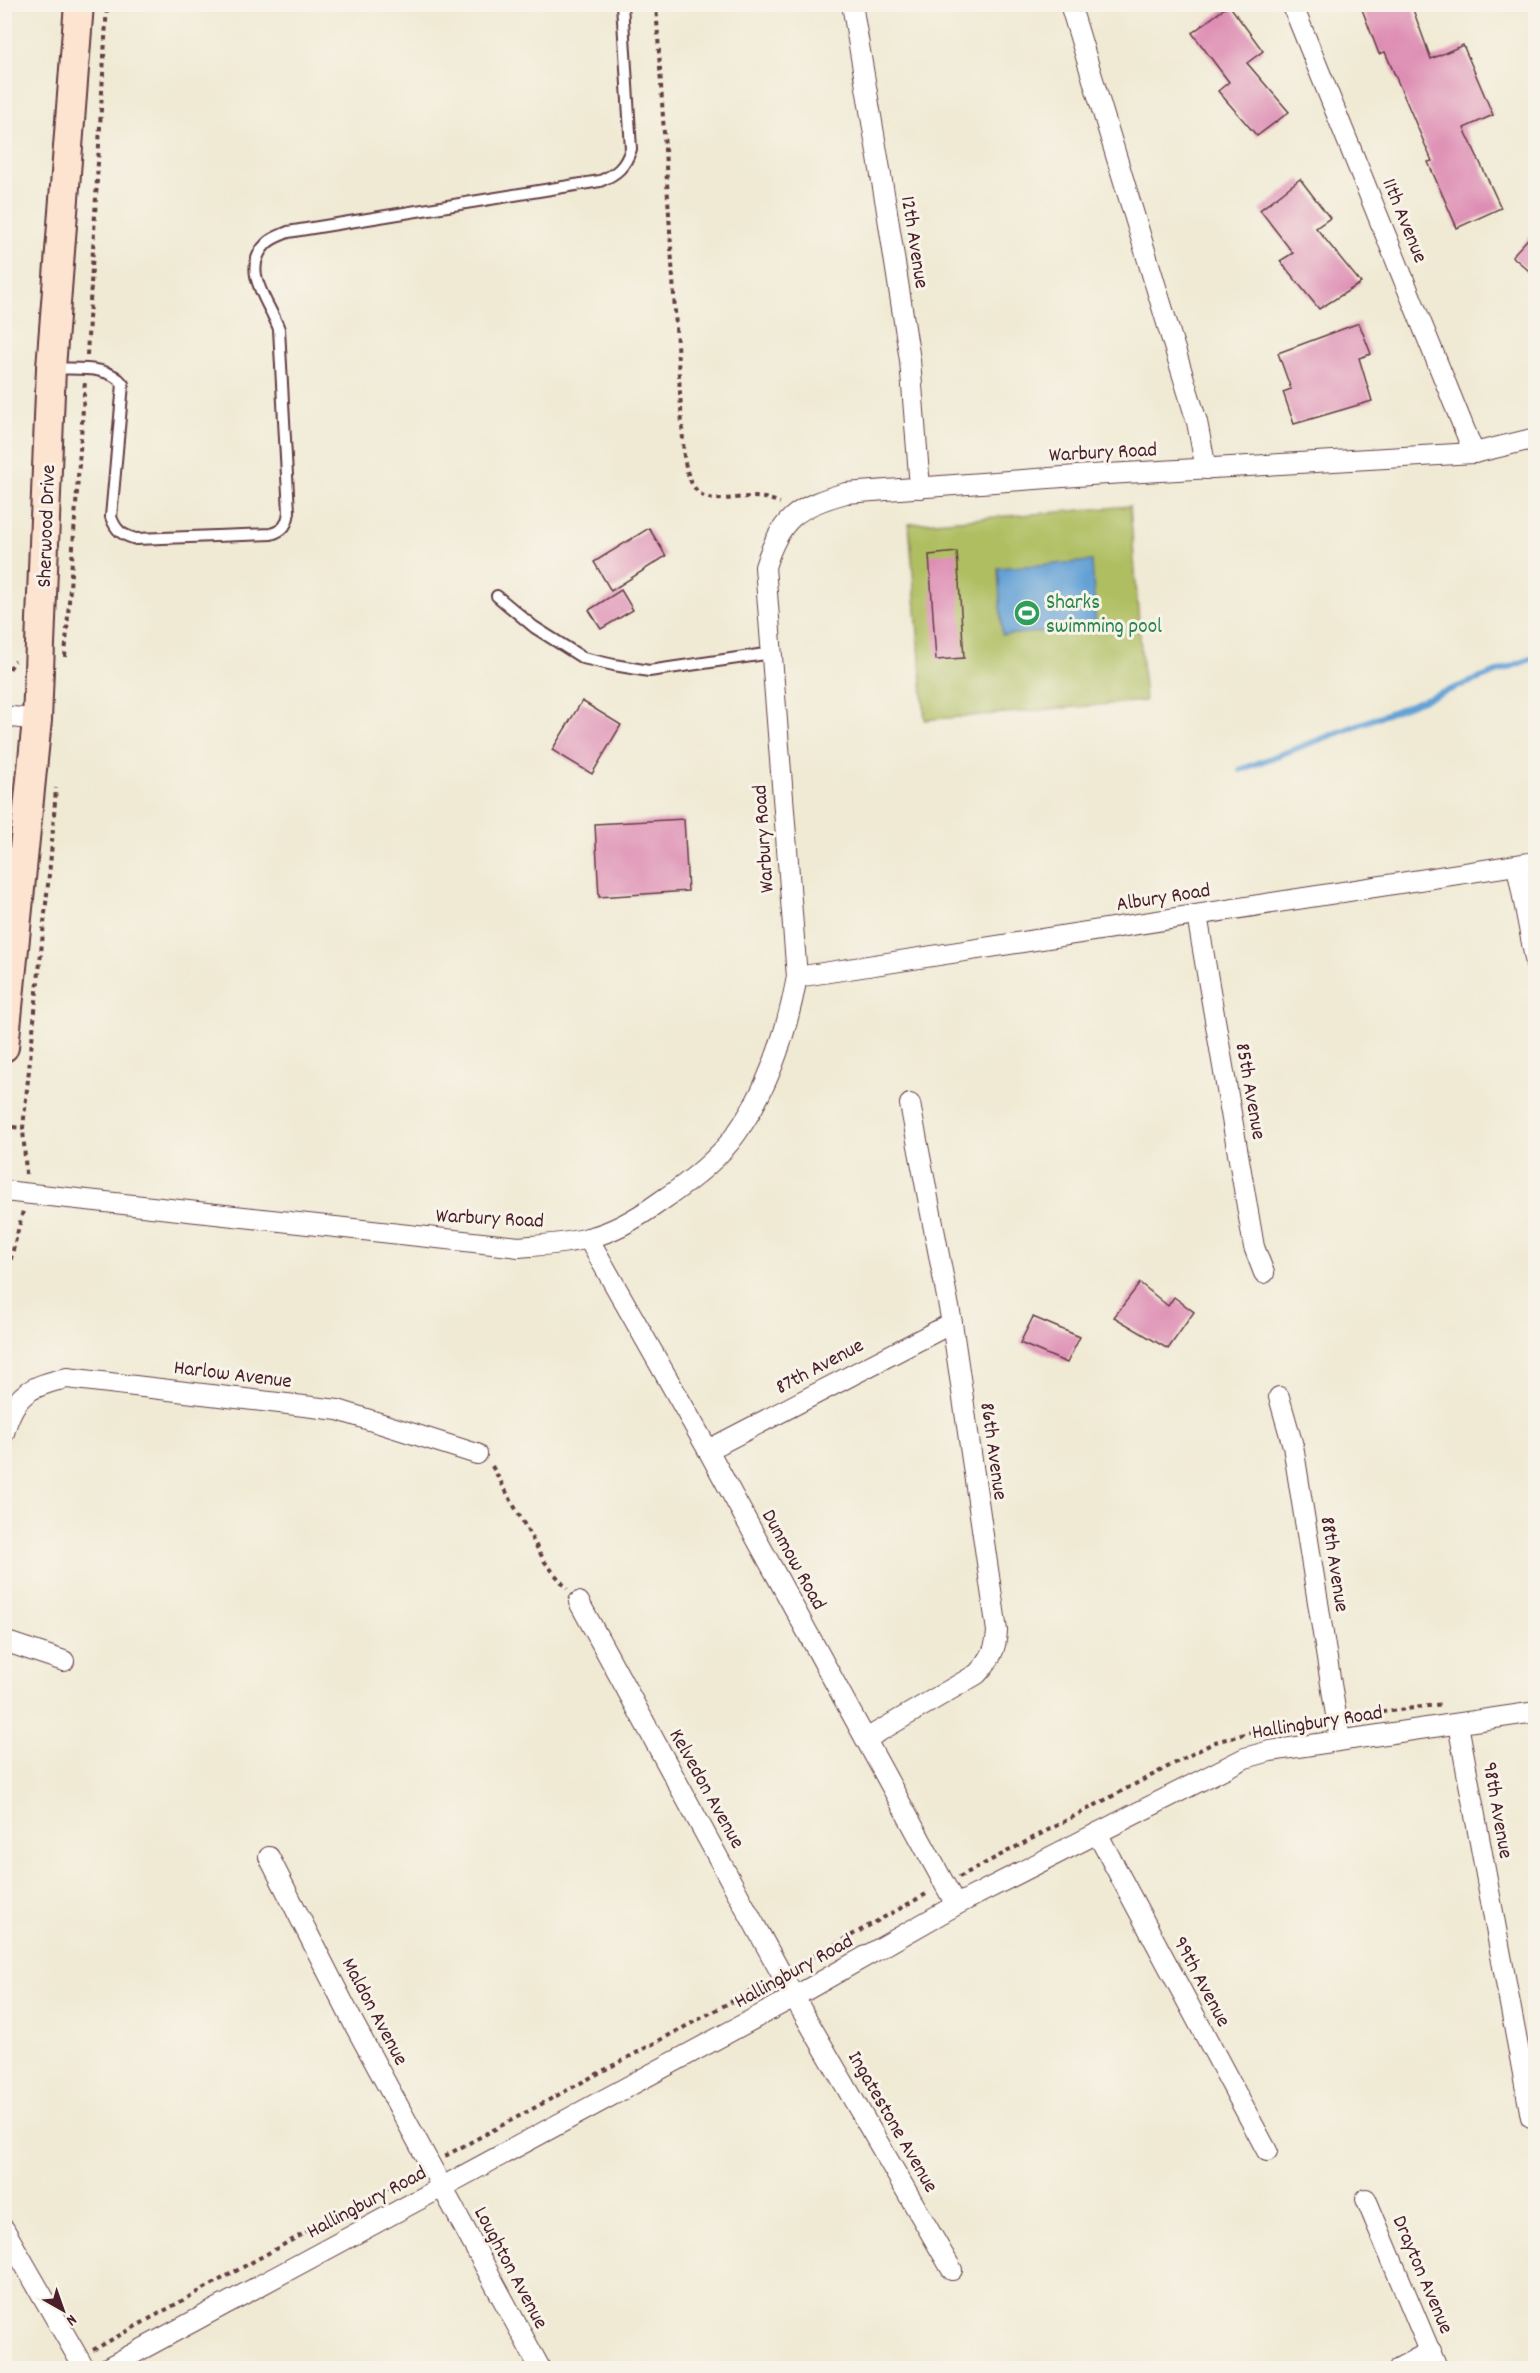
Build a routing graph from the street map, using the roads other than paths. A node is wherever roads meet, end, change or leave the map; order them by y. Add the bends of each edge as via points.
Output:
1 (79, 4) edge
2 (622, 4) edge
3 (852, 4) edge
4 (1070, 4) edge
5 (1292, 4) edge
6 (51, 368) junction
7 (1536, 438) edge
8 (1474, 453) junction
9 (1206, 470) junction
10 (920, 488) junction
11 (497, 596) dead end
12 (772, 653) junction
13 (4, 716) edge
14 (37, 720) junction
15 (1526, 864) edge
16 (1197, 915) junction
17 (1536, 964) edge
18 (797, 977) junction
19 (4, 1047) edge
20 (910, 1104) dead end
21 (4, 1191) edge
22 (588, 1238) junction
23 (1264, 1273) dead end
24 (952, 1323) junction
25 (1279, 1398) dead end
26 (4, 1433) edge
27 (708, 1450) junction
28 (477, 1454) road end
29 (579, 1602) road end
30 (4, 1641) edge
31 (64, 1661) dead end
32 (1536, 1712) edge
33 (1458, 1724) junction
34 (866, 1739) junction
35 (1340, 1740) junction
36 (1098, 1833) junction
37 (269, 1857) dead end
38 (956, 1905) junction
39 (794, 1997) junction
40 (1531, 2117) dead end
41 (1267, 2151) dead end
42 (442, 2187) junction
43 (1366, 2199) dead end
44 (4, 2229) edge
45 (952, 2270) dead end
46 (1434, 2360) edge
47 (84, 2368) edge
48 (107, 2368) edge
49 (540, 2368) edge
50 (1399, 2368) edge

1 - 6 street, Sherwood Drive
2 - 6 lane via 631,149 627,163 615,174 600,181 288,232 268,242 257,258 255,274 279,329 289,512 281,531 136,539 123,536 111,517 123,384 108,371
3 - 10 street, 12th Avenue via 910,360
4 - 9 street via 1197,422
5 - 8 street, 11th Avenue
6 - 14 street, Sherwood Drive
7 - 8 street, Warbury Road
8 - 9 street, Warbury Road
9 - 10 street, Warbury Road
10 - 12 street, Warbury Road via 846,493 822,500 784,524 765,567
11 - 12 lane via 534,627 583,658 614,665 649,671
12 - 18 street, Warbury Road
13 - 14 street
14 - 19 street, Sherwood Drive
15 - 16 street, Albury Road
15 - 17 street
16 - 18 street, Albury Road
16 - 23 street, 85th Avenue via 1254,1247
18 - 22 street, Warbury Road via 791,1011 774,1060 736,1135 682,1187 628,1222
20 - 24 street, 86th Avenue
21 - 22 street, Warbury Road via 519,1247
22 - 27 street, Dunmow Road
24 - 27 street, 87th Avenue
24 - 34 street, 86th Avenue via 997,1645 977,1674
25 - 35 street, 88th Avenue via 1293,1446
26 - 28 street, Harlow Avenue via 20,1397 40,1384 67,1378 338,1410
27 - 34 street, Dunmow Road
29 - 39 street, Kelvedon Avenue
30 - 31 street
32 - 33 street, Hallingbury Road
33 - 35 street, Hallingbury Road
33 - 40 street, 98th Avenue
34 - 38 street, Dunmow Road
35 - 36 street, Hallingbury Road via 1245,1758
36 - 38 street, Hallingbury Road
36 - 41 street, 99th Avenue
37 - 42 street, Maldon Avenue
38 - 39 street, Hallingbury Road
39 - 42 street, Hallingbury Road
39 - 45 street, Ingatestone Avenue
42 - 48 street, Hallingbury Road
42 - 49 street, Loughton Avenue
43 - 46 street, Drayton Avenue
44 - 47 street
46 - 50 street

